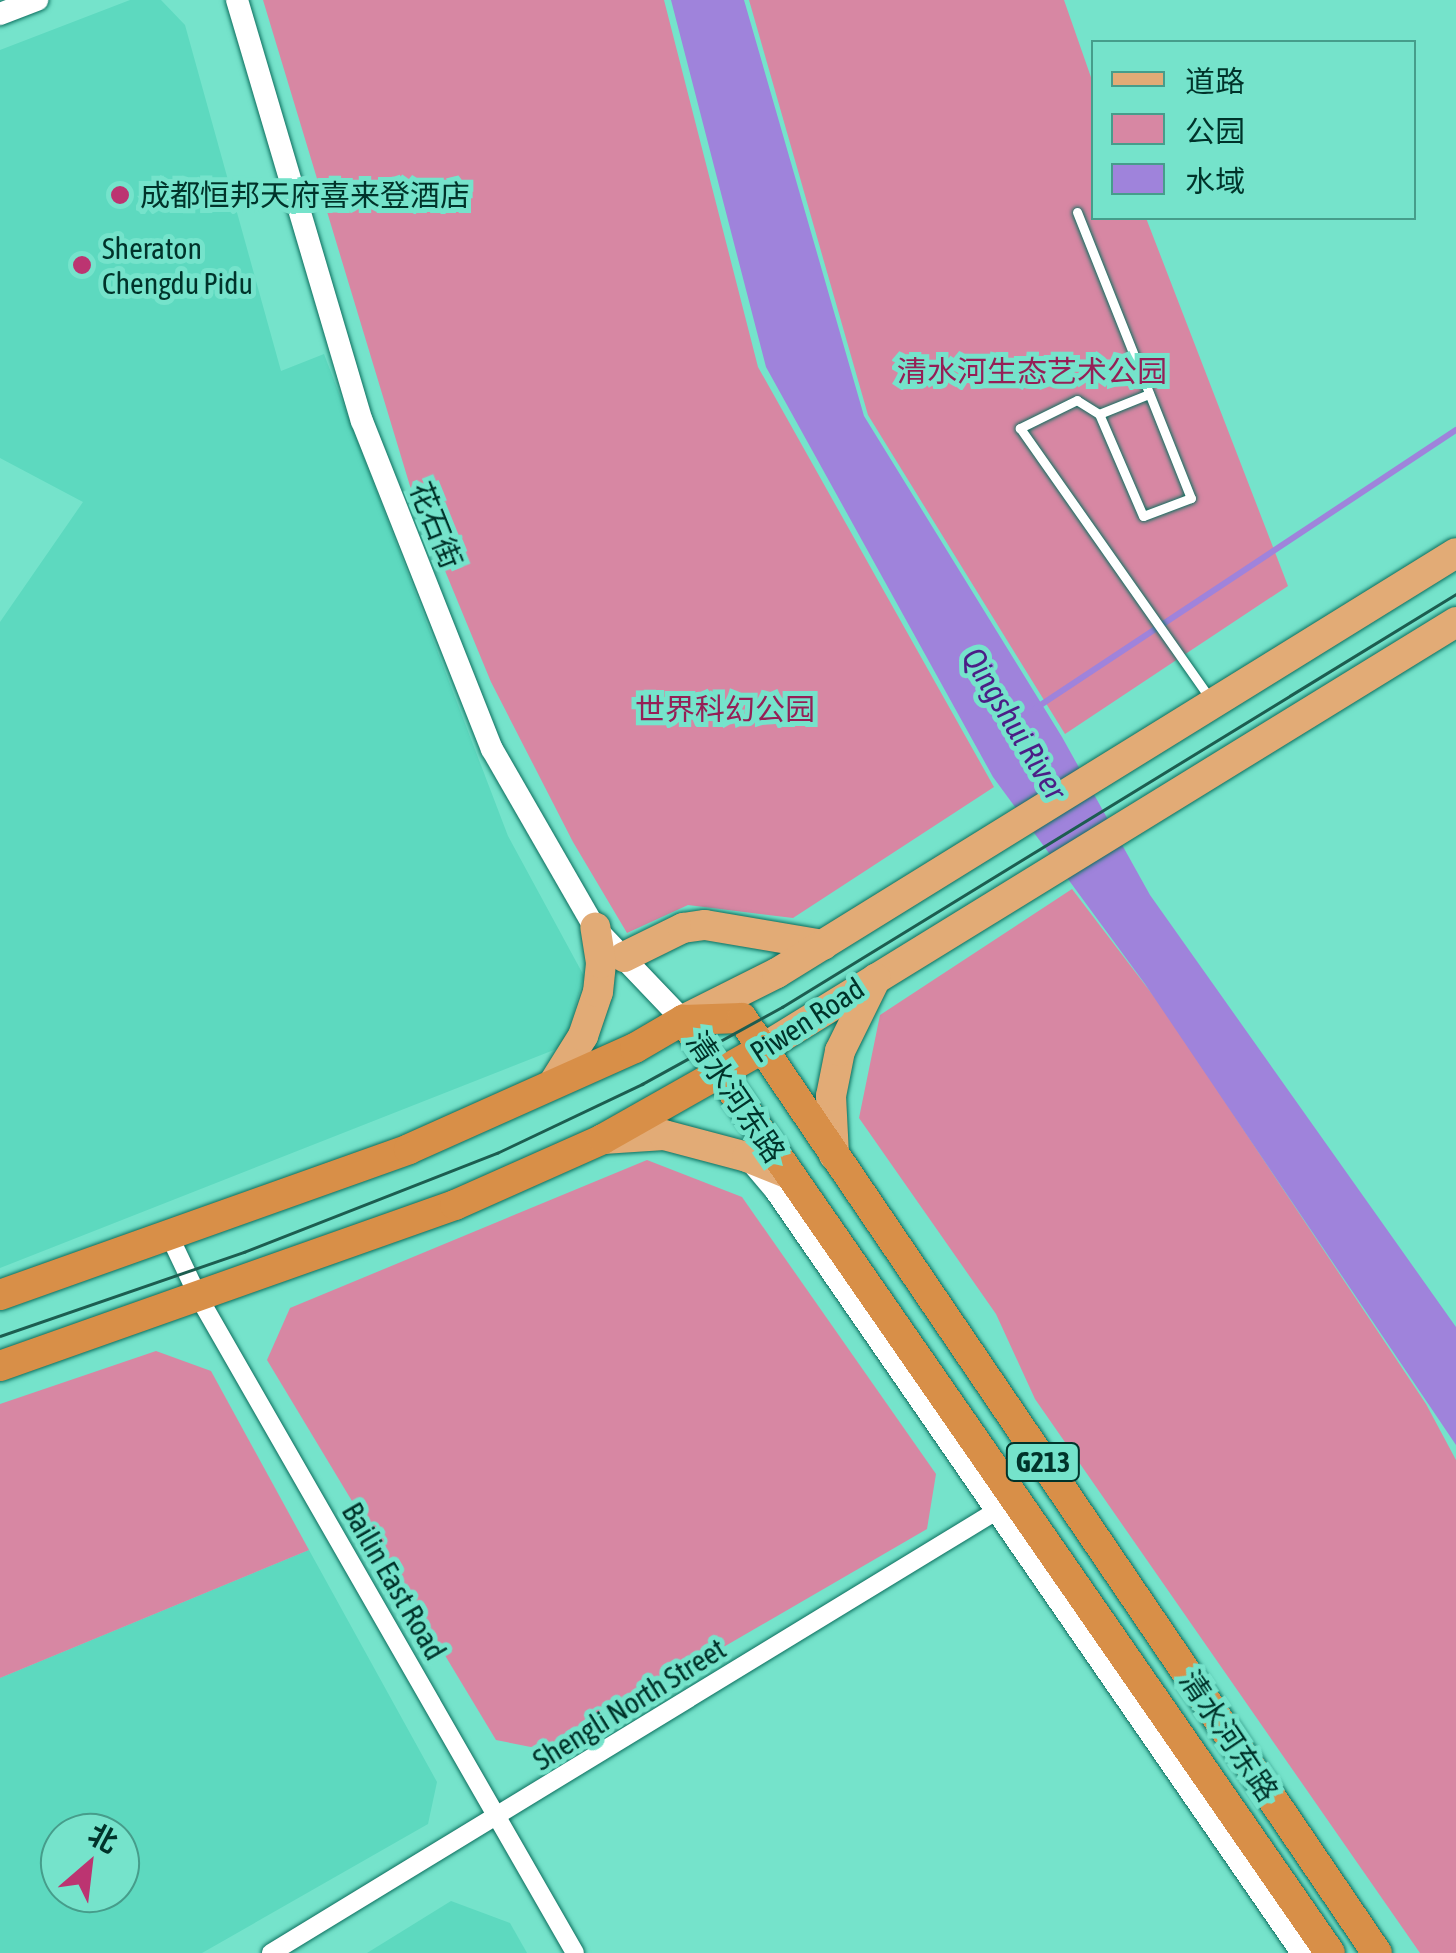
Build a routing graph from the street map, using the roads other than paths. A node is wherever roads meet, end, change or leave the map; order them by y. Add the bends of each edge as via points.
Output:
1 (37, 0) edge
2 (237, 0) edge
3 (0, 14) edge
4 (1077, 212) dead end
5 (1149, 394) junction
6 (1099, 414) junction
7 (1456, 553) edge
8 (1456, 622) edge
9 (1213, 702) junction
10 (595, 928) junction
11 (823, 945) junction
12 (624, 958) junction
13 (878, 974) junction
14 (684, 1020) junction
15 (762, 1049) junction
16 (724, 1074) junction
17 (553, 1084) junction
18 (603, 1140) junction
19 (834, 1155) junction
20 (747, 1157) junction
21 (787, 1173) junction
22 (169, 1235) junction
23 (0, 1295) edge
24 (198, 1296) junction
25 (0, 1366) edge
26 (1006, 1505) junction
27 (497, 1818) junction
28 (271, 1953) edge
29 (575, 1953) edge
30 (1302, 1953) edge
31 (1330, 1953) edge
32 (1377, 1953) edge

1 - 3 street
2 - 10 street, 花石街 via 362,421 492,749
4 - 5 lane
5 - 6 lane
5 - 6 lane via 1190,498 1143,516
6 - 9 lane via 1078,400 1020,428
7 - 9 main road, Piwen Road
8 - 13 main road, Piwen Road
9 - 11 main road, Piwen Road
10 - 12 street, 花石街
10 - 17 main road via 598,992 583,1036
11 - 12 main road via 704,925 683,928
11 - 14 main road, Piwen Road
12 - 14 street, 花石街
13 - 15 main road, Piwen Road
13 - 19 main road via 840,1050 831,1096
14 - 15 highway, 清水河东路 / G213 via 742,1018
14 - 16 highway, 清水河东路
14 - 17 highway, Piwen Road / G213
15 - 16 highway, Piwen Road
15 - 19 highway, 清水河东路 / G213
16 - 18 highway, Piwen Road
16 - 21 highway, 清水河东路 / G213
17 - 22 highway, Piwen Road / G213 via 409,1149
18 - 20 main road via 664,1135
18 - 24 highway, Piwen Road via 455,1205
19 - 32 highway, 清水河东路 / G213
20 - 21 main road
20 - 26 street
21 - 26 highway, 清水河东路 / G213
22 - 23 highway, Piwen Road / G213
22 - 24 street, Bailin East Road
24 - 25 highway, Piwen Road
24 - 27 street, Bailin East Road
26 - 27 street, Shengli North Street
26 - 30 street
26 - 31 highway, 清水河东路 / G213
27 - 28 street, Shengli North Street
27 - 29 street, Bailin East Road

